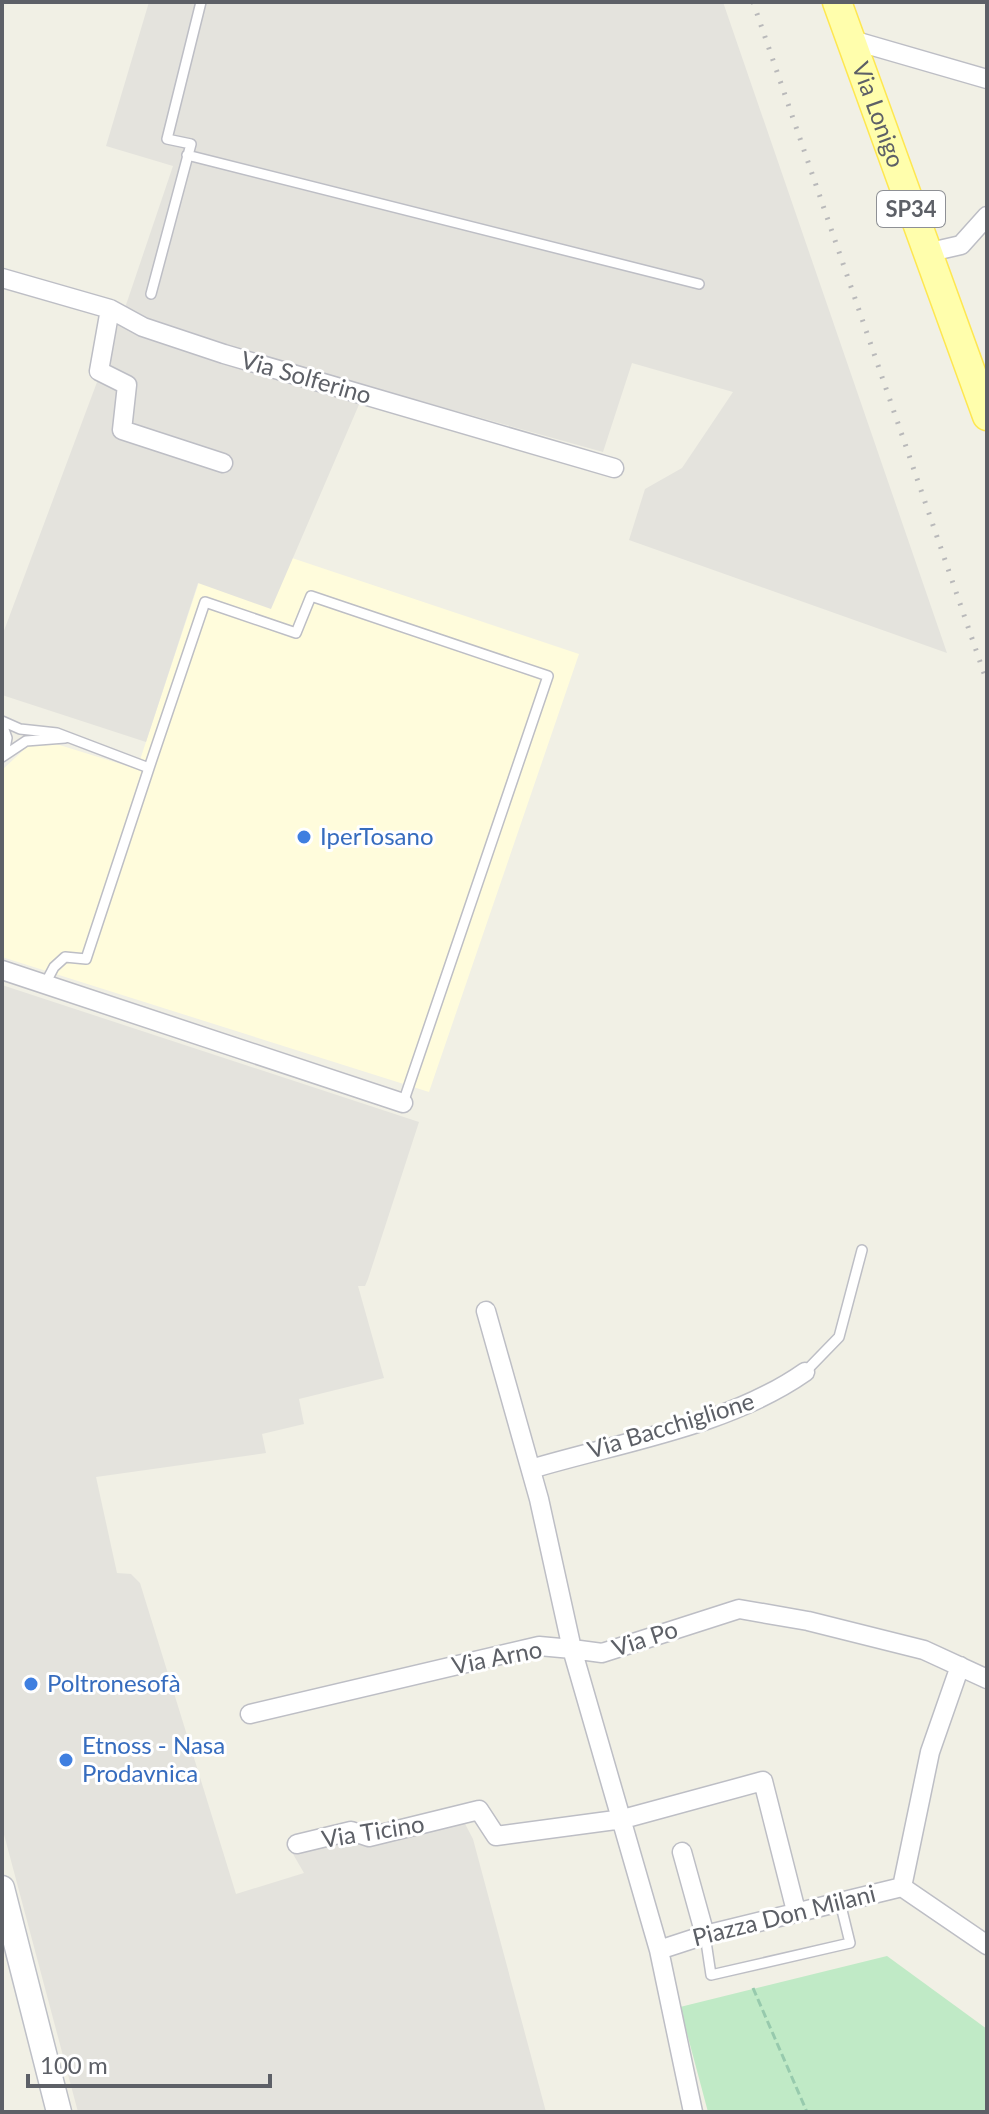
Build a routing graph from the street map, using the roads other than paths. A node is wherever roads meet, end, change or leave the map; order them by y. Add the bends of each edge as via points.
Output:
1 (201, 2) edge
2 (837, 2) edge
3 (852, 40) junction
4 (987, 79) edge
5 (187, 155) junction
6 (987, 216) edge
7 (926, 253) junction
8 (2, 278) edge
9 (699, 284) dead end
10 (151, 294) dead end
11 (110, 309) junction
12 (987, 416) edge
13 (223, 463) dead end
14 (614, 468) dead end
15 (2, 723) edge
16 (65, 738) junction
17 (2, 757) edge
18 (149, 768) junction
19 (2, 970) edge
20 (45, 984) junction
21 (403, 1103) joint
22 (862, 1250) dead end
23 (486, 1311) dead end
24 (805, 1372) joint
25 (531, 1469) junction
26 (572, 1649) junction
27 (960, 1666) junction
28 (987, 1679) edge
29 (250, 1714) dead end
30 (623, 1819) junction
31 (297, 1844) dead end
32 (682, 1852) dead end
33 (902, 1887) junction
34 (2, 1888) edge
35 (840, 1902) junction
36 (796, 1911) junction
37 (705, 1935) junction
38 (987, 1945) edge
39 (659, 1950) junction
40 (59, 2112) edge
41 (693, 2112) edge

1 - 5 lane via 167,139 191,144
2 - 3 main road, Via Lonigo / SP34
3 - 4 street, Via Lonigo
3 - 7 main road, Via Lonigo / SP34
5 - 9 lane
5 - 10 lane
6 - 7 street via 961,245
7 - 12 main road, Via Lonigo / SP34
8 - 11 street, Via Solferino
11 - 13 street via 99,371 127,385 122,430
11 - 14 street, Via Solferino via 143,327 224,354
15 - 16 lane
15 - 17 lane via 7,738
16 - 17 lane via 26,741
16 - 18 lane
18 - 20 lane via 86,959 65,957
18 - 21 lane via 205,602 296,633 311,596 548,676
19 - 20 street
20 - 21 street
22 - 24 lane via 839,1337
23 - 25 street
24 - 25 street, Via Bacchiglione via 741,1409
25 - 26 street
26 - 27 street, Via Po via 602,1653 739,1609 924,1650
26 - 29 street, Via Arno via 539,1646
26 - 30 street, Via Arno
27 - 28 street, Via Po
27 - 33 street via 930,1752
30 - 31 street, Via Ticino via 496,1836 479,1810 369,1837 351,1831
30 - 36 street via 763,1781
30 - 39 street, Via Arno
32 - 37 street
33 - 35 street, Piazza Don Milani
33 - 38 street, Piazza Don Milani
34 - 40 main road
35 - 36 street, Piazza Don Milani
35 - 37 lane via 850,1943 711,1975
36 - 37 street, Piazza Don Milani
37 - 39 street, Piazza Don Milani
39 - 41 street, Via Arno

